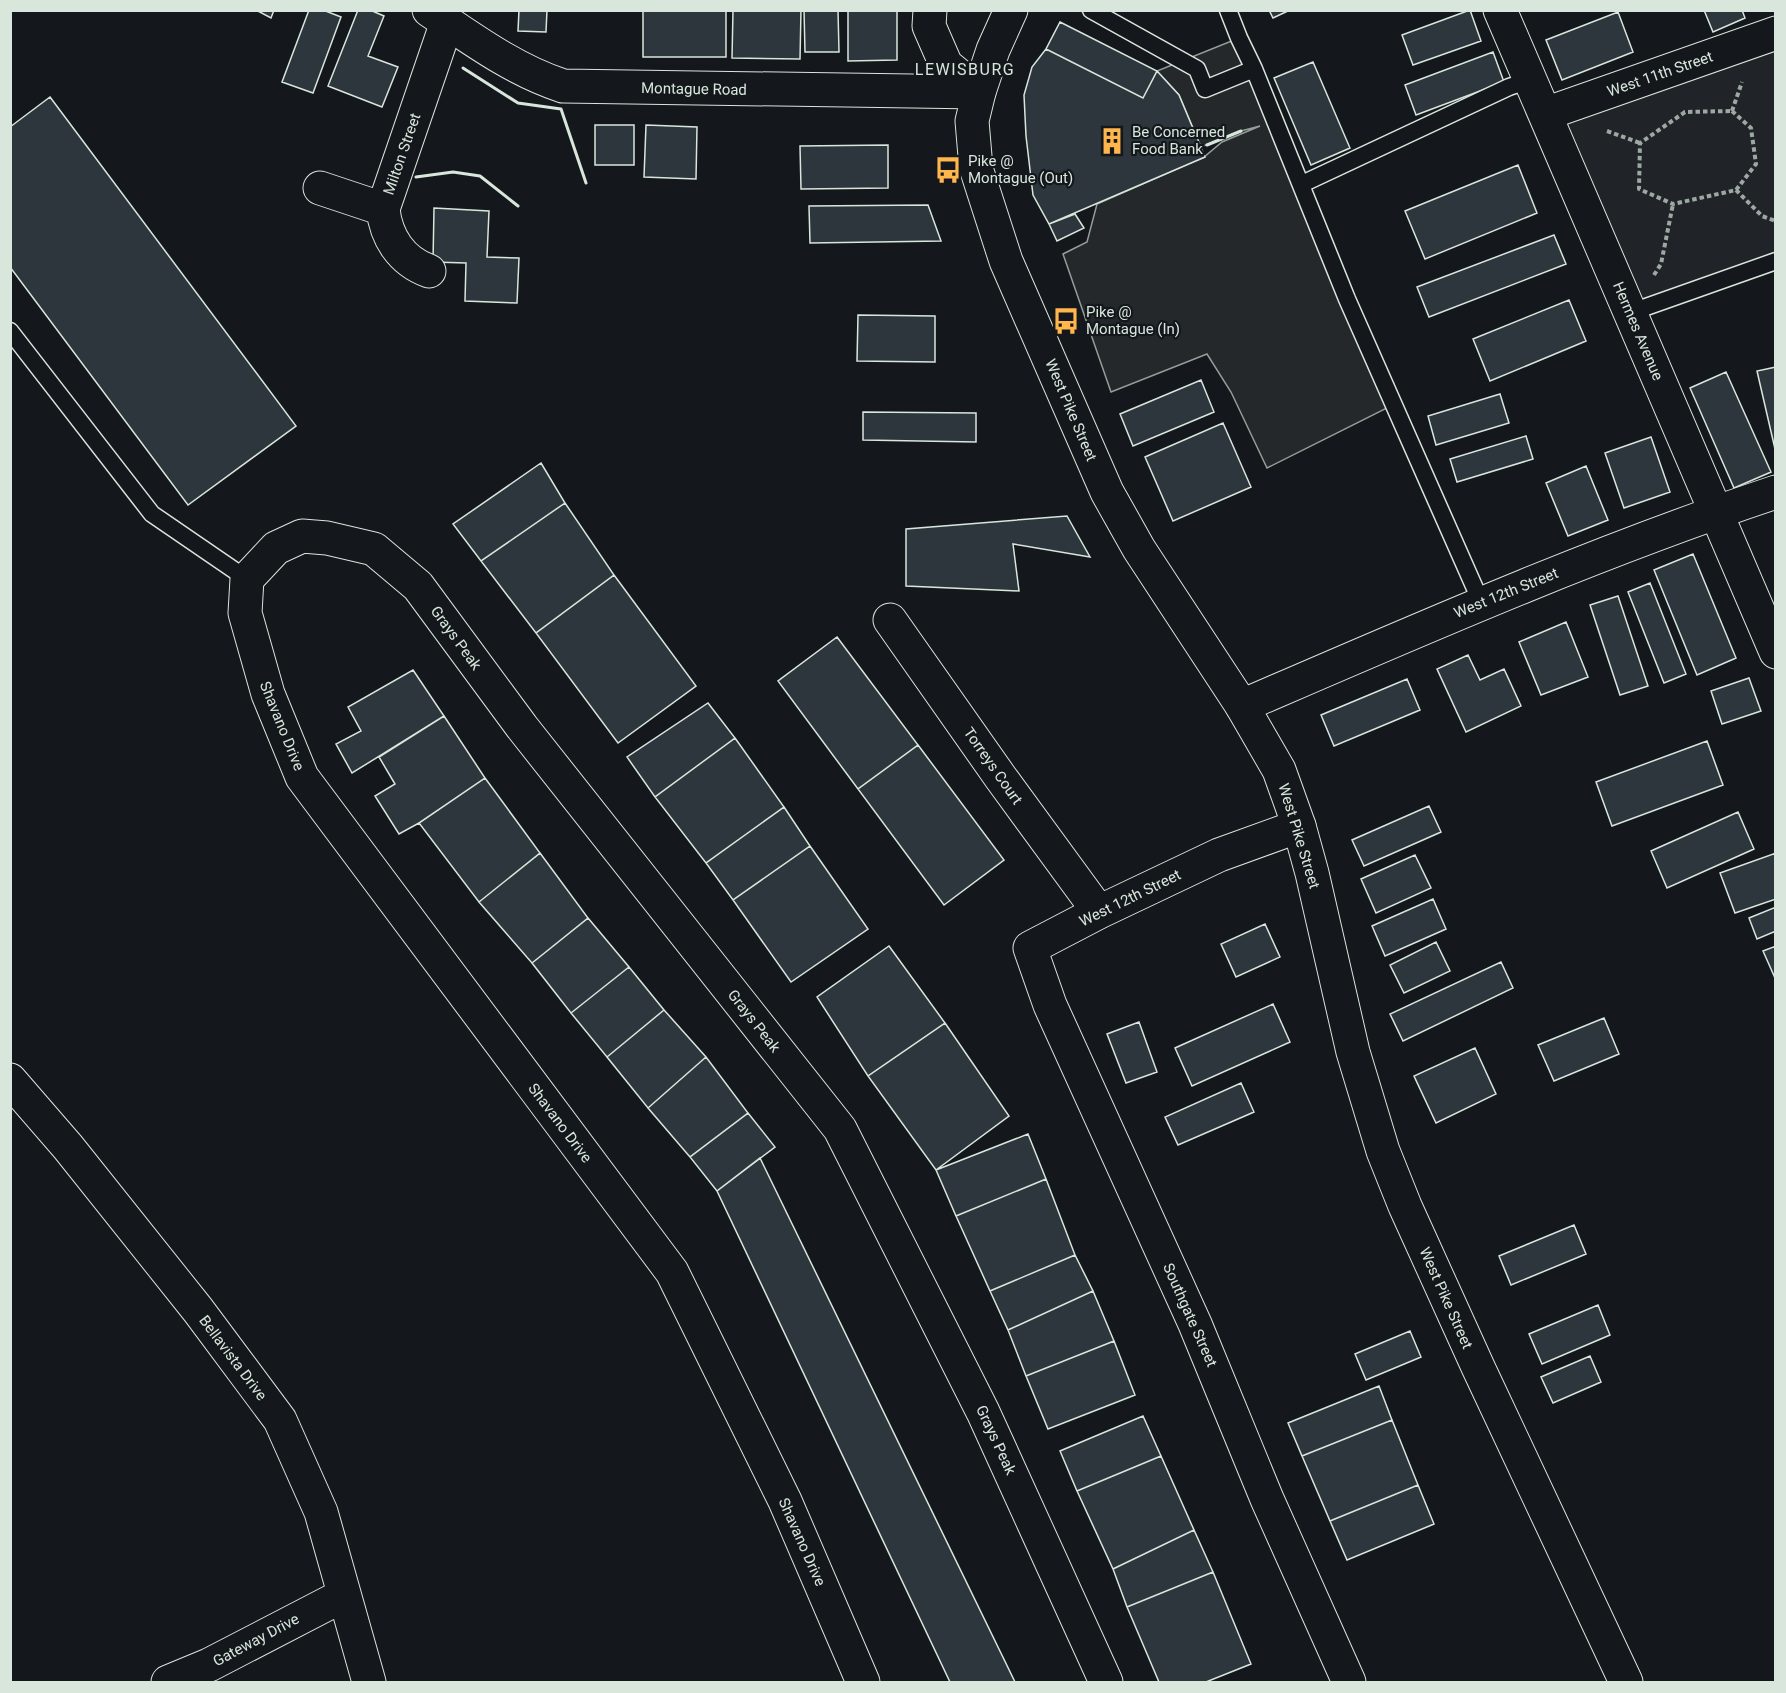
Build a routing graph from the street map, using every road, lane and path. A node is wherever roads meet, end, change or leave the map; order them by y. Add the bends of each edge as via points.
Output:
1 (930, 10) edge
2 (1011, 10) edge
3 (1091, 10) edge
4 (1228, 10) edge
5 (1500, 10) edge
6 (438, 16) edge
7 (1776, 33) edge
8 (1254, 69) junction
9 (1744, 78) dead end
10 (1530, 80) junction
11 (979, 92) junction
12 (1775, 102) edge
13 (1732, 111) junction
14 (1545, 114) junction
15 (1776, 120) edge
16 (1302, 184) junction
17 (320, 188) dead end
18 (1737, 190) junction
19 (1673, 204) junction
20 (383, 209) junction
21 (1776, 221) edge
22 (1776, 261) edge
23 (429, 271) dead end
24 (1650, 281) dead end
25 (1629, 313) junction
26 (10, 331) edge
27 (1776, 492) edge
28 (1716, 512) junction
29 (247, 579) junction
30 (1481, 602) junction
31 (890, 620) dead end
32 (1776, 652) edge
33 (1242, 706) junction
34 (1299, 826) junction
35 (1098, 912) junction
36 (1030, 948) joint
37 (10, 1080) edge
38 (344, 1594) junction
39 (168, 1683) edge
40 (369, 1683) edge
41 (863, 1683) edge
42 (1106, 1683) edge
43 (1349, 1683) edge
44 (1626, 1683) edge

1 - 11 street via 929,26 946,65
2 - 11 street, West Pike Street
3 - 8 lane via 1197,69 1205,89
4 - 8 lane
5 - 10 street, Hermes Avenue
6 - 11 street, Montague Road via 508,62 563,86
6 - 20 street, Milton Street
7 - 14 street, West 11th Street
8 - 16 lane
9 - 13 path
10 - 14 street, Hermes Avenue
10 - 16 lane
11 - 33 street, West Pike Street via 972,121 976,168 1006,261 1107,492 1139,549
12 - 15 path
13 - 18 path via 1752,128 1756,164
13 - 19 path via 1685,112 1640,143 1640,189
14 - 25 street, Hermes Avenue
16 - 30 lane via 1352,310
17 - 20 street
18 - 19 path
18 - 21 path via 1762,216
19 - 24 path via 1661,264
20 - 23 street, Milton Street via 384,222 395,245 407,260
22 - 25 lane
25 - 28 street, Hermes Avenue
26 - 29 lane via 152,514
27 - 28 street, West 12th Street
28 - 30 street, West 12th Street
28 - 32 street, Hermes Avenue
29 - 41 street, Shavano Drive via 245,613 268,694 302,777 672,1272 785,1501
29 - 42 street, Grays Peak via 276,548 302,536 327,537 374,549 418,586 522,727 840,1129 983,1412
30 - 33 street, West 12th Street
31 - 35 street, Torreys Court
33 - 34 street, West Pike Street via 1279,770
34 - 35 street, West 12th Street via 1219,855
34 - 44 street, West Pike Street via 1353,1052 1383,1151 1478,1367
35 - 36 street, West 12th Street
36 - 43 street, Southgate Street via 1050,1005 1195,1324
37 - 38 street, Bellavista Drive via 68,1147 280,1420 321,1512
38 - 39 street, Gateway Drive
38 - 40 street, Bellavista Drive

